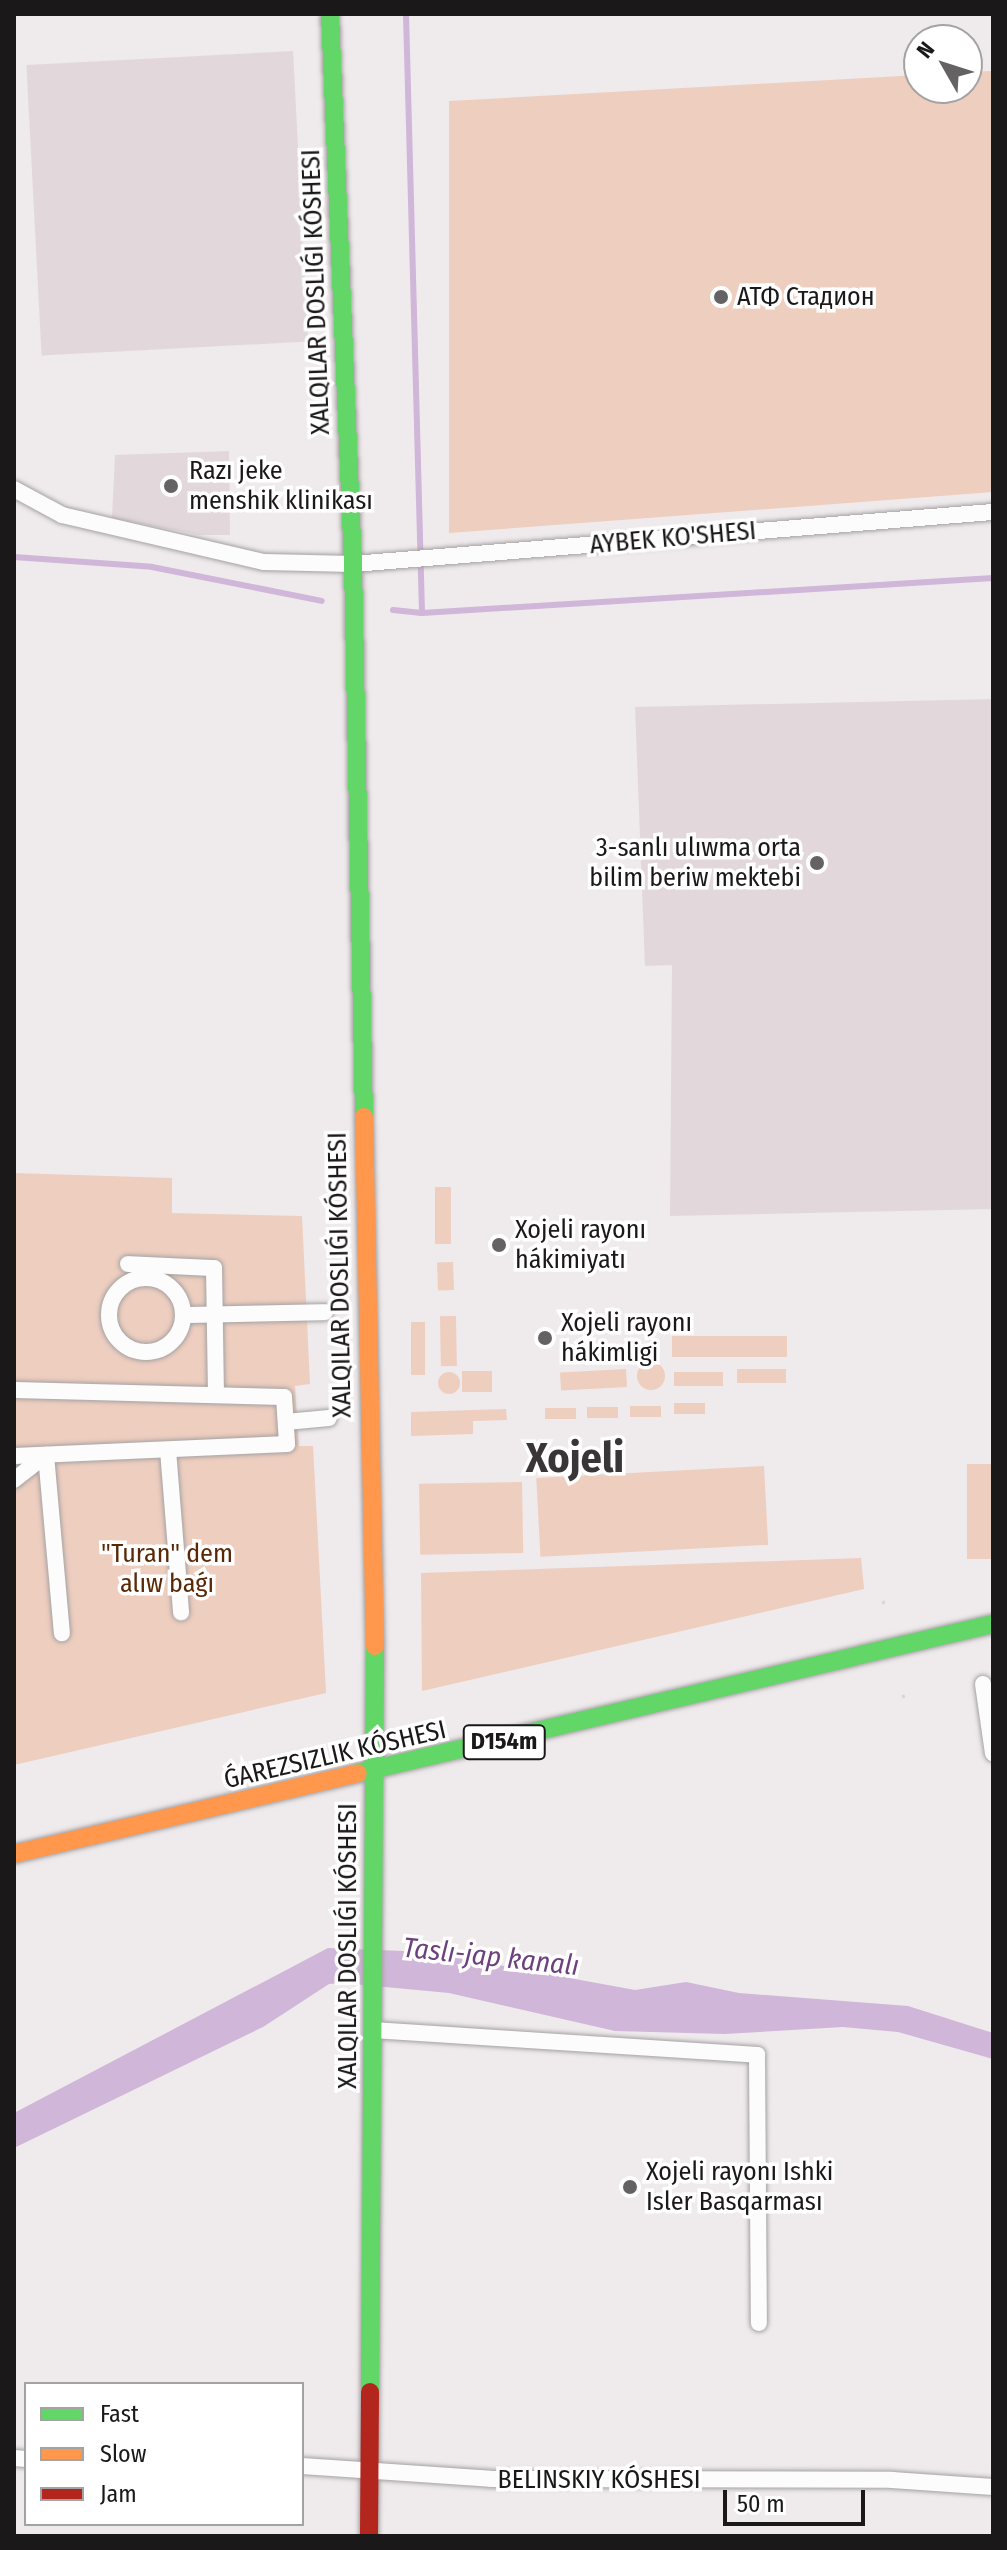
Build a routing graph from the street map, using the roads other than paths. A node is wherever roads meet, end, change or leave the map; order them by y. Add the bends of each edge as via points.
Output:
1 (330, 14) edge
2 (14, 489) edge
3 (993, 512) edge
4 (353, 564) junction
5 (128, 1264) dead end
6 (146, 1271) junction
7 (325, 1312) dead end
8 (184, 1315) junction
9 (14, 1390) edge
10 (216, 1395) junction
11 (329, 1418) dead end
12 (286, 1422) junction
13 (168, 1450) junction
14 (46, 1455) junction
15 (14, 1456) edge
16 (14, 1480) edge
17 (181, 1612) dead end
18 (993, 1624) edge
19 (62, 1633) dead end
20 (983, 1684) dead end
21 (993, 1753) edge
22 (375, 1774) junction
23 (14, 1854) edge
24 (373, 2030) junction
25 (759, 2323) dead end
26 (304, 2466) edge
27 (370, 2470) junction
28 (993, 2487) edge
29 (369, 2536) edge

1 - 4 street
2 - 4 street, AYBEK KO'SHESI via 62,515 264,562
3 - 4 street, AYBEK KO'SHESI
4 - 22 street
5 - 6 street
6 - 8 street via 169,1285
6 - 8 street via 123,1286 110,1308 109,1320 122,1342 132,1349 156,1350 176,1337
6 - 10 street via 214,1268
7 - 8 street
9 - 10 street
10 - 12 street via 284,1397
11 - 12 street
12 - 13 street via 287,1444
13 - 14 street
13 - 17 street
14 - 15 street
14 - 16 street
14 - 19 street
18 - 22 street, ǴAREZSIZLIK KÓSHESI / D154m
20 - 21 street
22 - 23 street, ǴAREZSIZLIK KÓSHESI / D154m
22 - 24 street
24 - 25 street via 757,2055
24 - 27 street
26 - 27 street, BELINSKIY KÓSHESI
27 - 28 street, BELINSKIY KÓSHESI via 491,2479 892,2480
27 - 29 street

